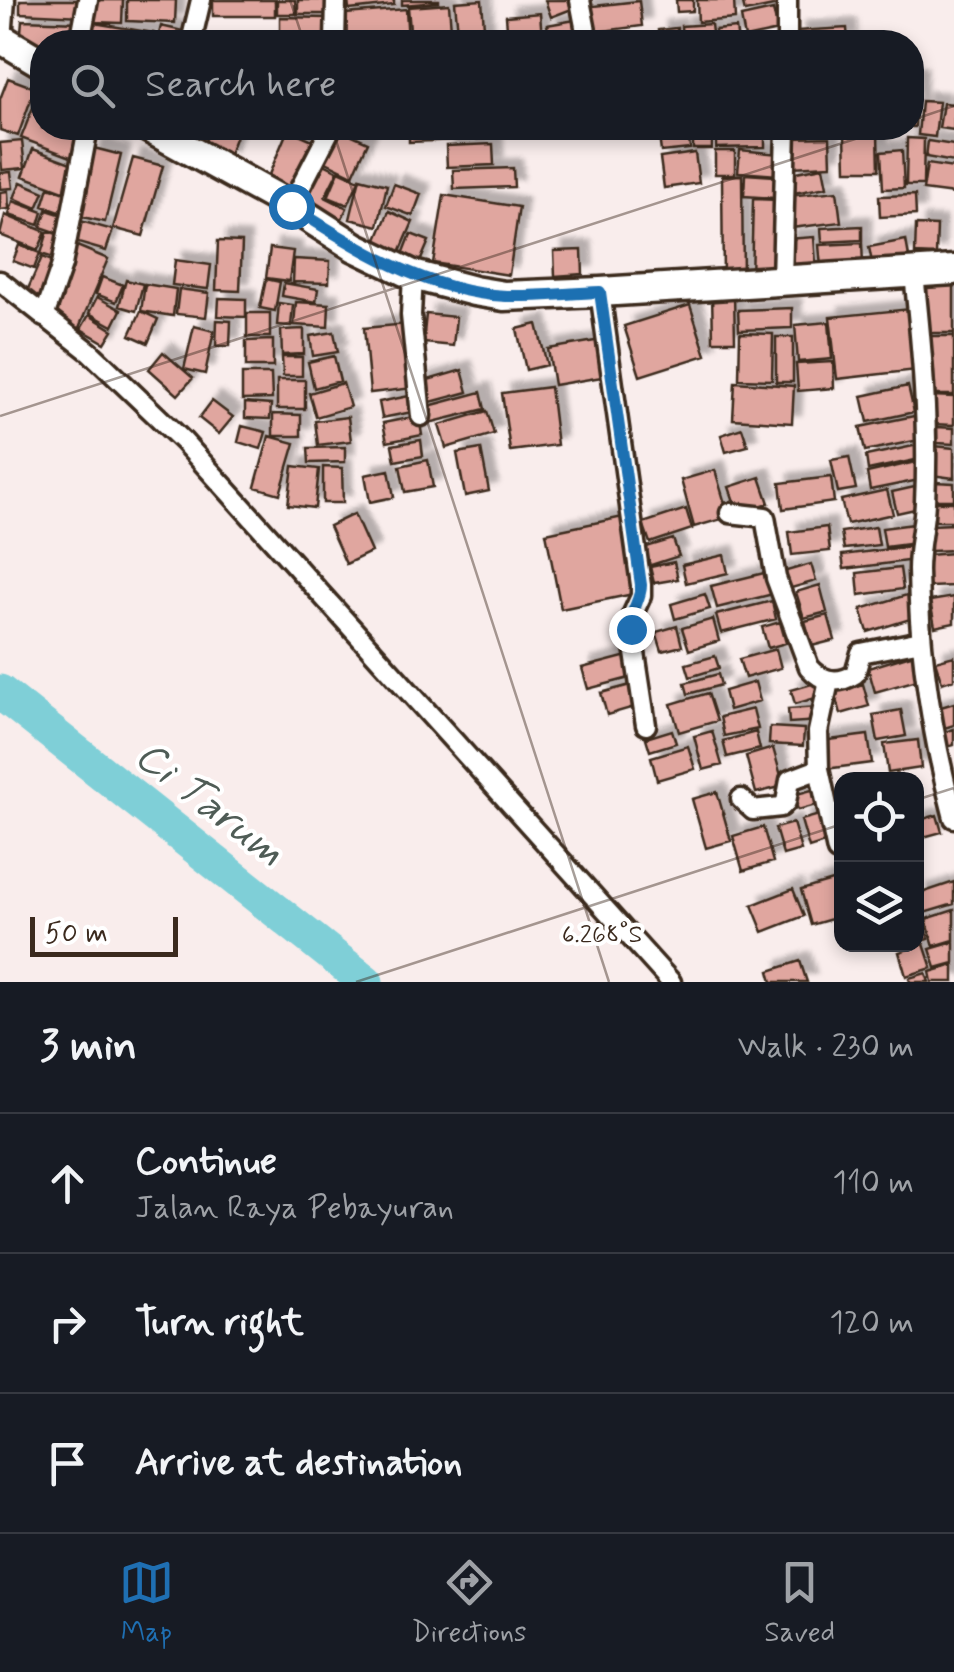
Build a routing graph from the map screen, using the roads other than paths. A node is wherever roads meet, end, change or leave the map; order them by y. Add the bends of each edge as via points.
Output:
1 (5, 0) edge
2 (88, 0) edge
3 (201, 0) edge
4 (336, 0) edge
5 (580, 0) edge
6 (787, 0) edge
7 (82, 30) edge
8 (195, 30) edge
9 (335, 30) edge
10 (586, 30) edge
11 (787, 30) edge
12 (1, 39) edge
13 (30, 56) edge
14 (86, 140) edge
15 (177, 140) edge
16 (325, 140) edge
17 (786, 140) edge
18 (291, 206) junction
19 (954, 270) edge
20 (914, 274) junction
21 (414, 275) junction
22 (782, 280) junction
23 (0, 281) edge
24 (600, 292) junction
25 (44, 317) junction
26 (421, 416) dead end
27 (730, 513) dead end
28 (922, 641) junction
29 (829, 681) junction
30 (646, 725) dead end
31 (945, 752) edge
32 (819, 769) junction
33 (741, 799) dead end
34 (954, 818) edge
35 (834, 837) edge
36 (671, 982) edge

1 - 12 street
2 - 7 street
3 - 8 street
4 - 9 street
5 - 10 street
6 - 11 street
12 - 13 main road
14 - 25 street via 62,264
15 - 18 main road
16 - 18 street
17 - 22 street
18 - 21 main road
19 - 20 main road
20 - 22 main road
20 - 28 street via 923,369
21 - 24 main road via 504,296
21 - 26 street via 410,314
22 - 24 main road
23 - 25 street
24 - 30 street via 641,585 630,620
25 - 36 street via 183,441
27 - 29 street via 764,517 776,578 810,667
28 - 29 street via 865,651 855,674
28 - 31 street
29 - 32 street via 818,732
31 - 34 street
32 - 33 street via 790,780 781,807 753,810
32 - 35 street

